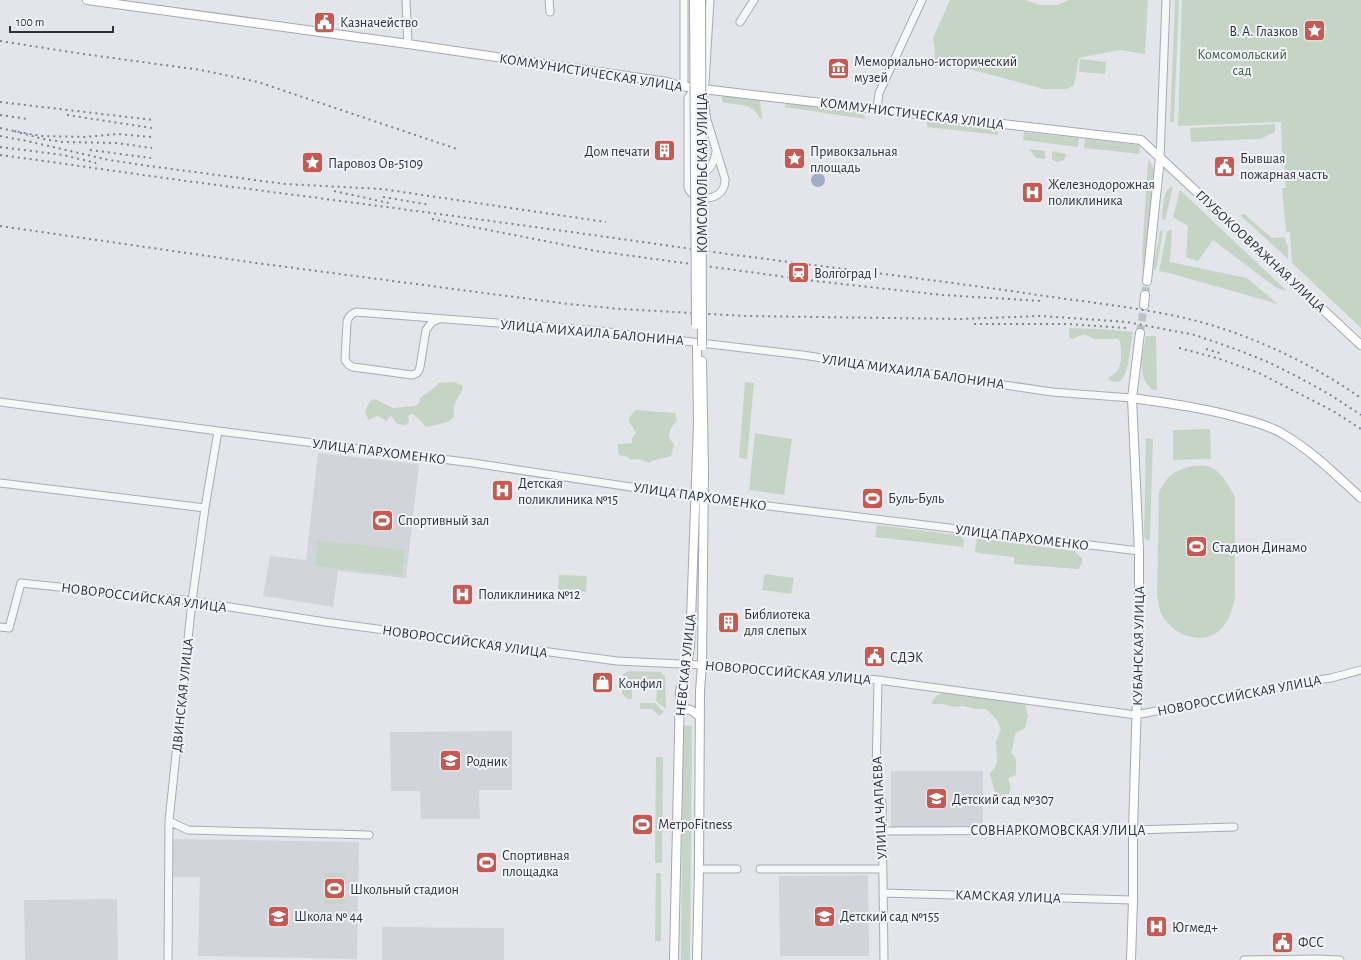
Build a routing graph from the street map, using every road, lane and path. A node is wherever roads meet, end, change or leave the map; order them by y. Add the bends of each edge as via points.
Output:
1 (87, 0) edge
2 (406, 0) edge
3 (549, 0) edge
4 (684, 0) edge
5 (694, 0) edge
6 (701, 0) edge
7 (710, 0) edge
8 (754, 0) edge
9 (922, 0) edge
10 (1166, 0) edge
11 (136, 3) edge
12 (550, 12) dead end
13 (740, 22) dead end
14 (408, 44) junction
15 (682, 86) junction
16 (701, 89) junction
17 (688, 98) junction
18 (877, 109) junction
19 (716, 150) junction
20 (1160, 158) junction
21 (688, 164) junction
22 (1147, 281) tunnel mouth
23 (1145, 295) tunnel mouth
24 (1144, 305) tunnel mouth
25 (439, 319) junction
26 (1140, 333) tunnel mouth
27 (1361, 345) edge
28 (699, 346) junction
29 (1132, 398) junction
30 (0, 402) edge
31 (218, 431) junction
32 (0, 483) edge
33 (699, 497) junction
34 (1361, 498) edge
35 (205, 508) junction
36 (1139, 551) junction
37 (192, 601) junction
38 (0, 627) edge
39 (687, 665) junction
40 (702, 665) junction
41 (1361, 670) edge
42 (878, 680) junction
43 (1136, 715) junction
44 (700, 717) junction
45 (679, 718) junction
46 (169, 821) junction
47 (1234, 827) dead end
48 (1133, 830) junction
49 (882, 831) junction
50 (369, 835) dead end
51 (760, 869) dead end
52 (882, 869) junction
53 (699, 870) junction
54 (737, 870) dead end
55 (883, 892) junction
56 (1133, 900) junction
57 (168, 960) edge
58 (674, 960) edge
59 (697, 960) edge
60 (884, 960) edge
61 (1132, 960) edge
62 (1244, 960) edge
63 (1340, 960) edge

1 - 11 main road, КОММУНИСТИЧЕСКАЯ УЛИЦА
2 - 14 street
3 - 12 street
4 - 15 street
5 - 28 main road, КОМСОМОЛЬСКАЯ УЛИЦА, bridge
6 - 28 main road, КОМСОМОЛЬСКАЯ УЛИЦА, bridge
7 - 16 street
8 - 13 street
9 - 18 street via 879,93
10 - 20 street
11 - 14 main road, КОММУНИСТИЧЕСКАЯ УЛИЦА
14 - 15 main road, КОММУНИСТИЧЕСКАЯ УЛИЦА
15 - 16 main road, КОММУНИСТИЧЕСКАЯ УЛИЦА
15 - 17 street
16 - 17 street via 693,91
16 - 18 main road, КОММУНИСТИЧЕСКАЯ УЛИЦА
16 - 19 street
17 - 21 street
18 - 20 main road, КОММУНИСТИЧЕСКАЯ УЛИЦА via 1141,140
19 - 21 street via 712,166 704,172 691,170
19 - 21 street via 725,179 719,196 705,198 690,192
20 - 22 main road
20 - 27 main road, ГЛУБОКООВРАЖНАЯ УЛИЦА
23 - 24 main road
25 - 25 street, УЛИЦА МИХАИЛА БАЛОНИНА via 356,312 347,322 345,360 353,367 416,374 420,367 426,330 432,322
25 - 29 street, УЛИЦА МИХАИЛА БАЛОНИНА via 600,331 802,355 1052,392
26 - 29 main road, КУБАНСКАЯ УЛИЦА
28 - 33 main road, НЕВСКАЯ УЛИЦА
29 - 34 main road, УЛИЦА МИХАИЛА БАЛОНИНА via 1217,412 1282,433 1313,454
29 - 36 main road, КУБАНСКАЯ УЛИЦА
30 - 31 street, УЛИЦА ПАРХОМЕНКО
31 - 33 street, УЛИЦА ПАРХОМЕНКО via 473,463
31 - 35 street, ДВИНСКАЯ УЛИЦА
32 - 35 street
33 - 36 street, УЛИЦА ПАРХОМЕНКО
33 - 39 main road, НЕВСКАЯ УЛИЦА
33 - 40 main road, НЕВСКАЯ УЛИЦА
35 - 37 street, ДВИНСКАЯ УЛИЦА
36 - 43 main road, КУБАНСКАЯ УЛИЦА
37 - 38 street, НОВОРОССИЙСКАЯ УЛИЦА via 21,583 9,628
37 - 39 street, НОВОРОССИЙСКАЯ УЛИЦА via 325,622 617,661
37 - 46 street, ДВИНСКАЯ УЛИЦА
39 - 40 street, НОВОРОССИЙСКАЯ УЛИЦА
39 - 45 main road, НЕВСКАЯ УЛИЦА via 680,691
40 - 42 street, НОВОРОССИЙСКАЯ УЛИЦА
40 - 44 main road, НЕВСКАЯ УЛИЦА
41 - 43 street, НОВОРОССИЙСКАЯ УЛИЦА
42 - 43 street, НОВОРОССИЙСКАЯ УЛИЦА
42 - 49 street, УЛИЦА ЧАПАЕВА via 876,776 882,802
43 - 48 main road, КУБАНСКАЯ УЛИЦА
44 - 45 main road via 688,709 684,710
44 - 53 main road, НЕВСКАЯ УЛИЦА
45 - 58 main road, НЕВСКАЯ УЛИЦА
46 - 50 street via 188,830
46 - 57 street, ДВИНСКАЯ УЛИЦА
47 - 48 street, СОВНАРКОМОВСКАЯ УЛИЦА
48 - 49 street, СОВНАРКОМОВСКАЯ УЛИЦА
48 - 56 main road, КУБАНСКАЯ УЛИЦА
49 - 52 street, УЛИЦА ЧАПАЕВА
51 - 52 street
52 - 55 street, УЛИЦА ЧАПАЕВА
53 - 54 street
53 - 59 main road, НЕВСКАЯ УЛИЦА
55 - 56 street, КАМСКАЯ УЛИЦА
55 - 60 street, УЛИЦА ЧАПАЕВА
56 - 61 main road, КУБАНСКАЯ УЛИЦА
62 - 63 street

